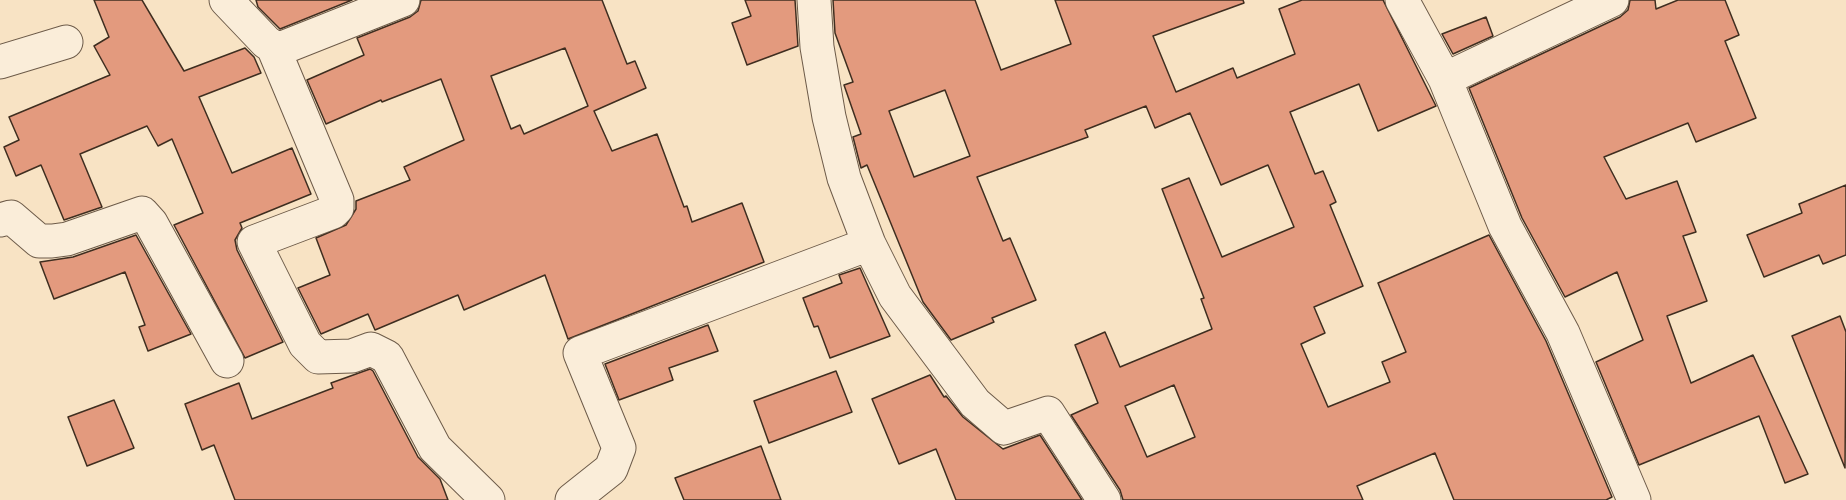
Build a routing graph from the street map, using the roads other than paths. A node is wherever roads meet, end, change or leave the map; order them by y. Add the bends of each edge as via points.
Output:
1 (226, 0) edge
2 (403, 0) edge
3 (814, 0) edge
4 (1402, 0) edge
5 (1612, 0) edge
6 (66, 42) dead end
7 (273, 48) junction
8 (0, 62) edge
9 (1444, 79) junction
10 (0, 220) edge
11 (869, 244) junction
12 (227, 361) dead end
13 (488, 500) edge
14 (572, 500) edge
15 (1104, 500) edge
16 (1634, 500) edge

1 - 7 street
2 - 7 street via 282,48
3 - 11 street via 829,117 844,178
4 - 9 street
5 - 9 street
6 - 8 street
7 - 13 street via 337,208 254,242 304,344 318,357 352,356 371,349 387,357 435,448
9 - 16 street via 1505,226 1563,333
10 - 12 street via 11,218 39,241 52,242 142,213
11 - 14 street via 580,353 619,448 611,469
11 - 15 street via 895,296 975,403 1004,428 1048,412

